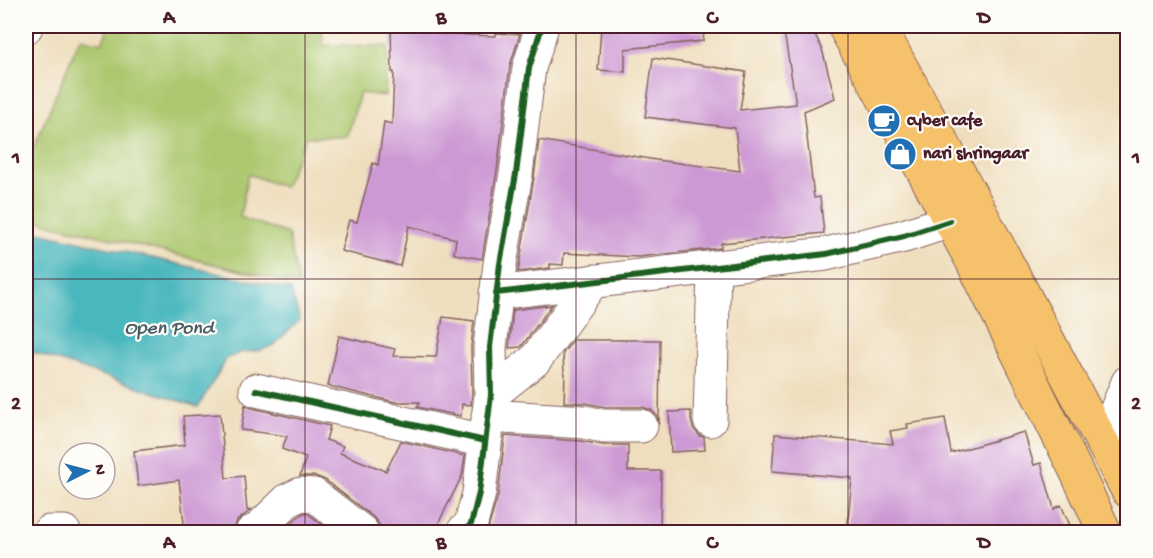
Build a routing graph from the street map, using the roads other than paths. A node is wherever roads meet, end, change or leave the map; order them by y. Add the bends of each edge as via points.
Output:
1 (542, 26) edge
2 (844, 26) edge
3 (879, 26) edge
4 (950, 221) junction
5 (714, 267) junction
6 (593, 281) junction
7 (496, 293) junction
8 (1128, 382) edge
9 (256, 390) dead end
10 (488, 417) junction
11 (710, 420) dead end
12 (641, 426) dead end
13 (1103, 443) junction
14 (1128, 490) edge
15 (49, 532) edge
16 (64, 532) edge
17 (252, 532) edge
18 (362, 532) edge
19 (463, 532) edge
20 (1105, 532) edge

1 - 7 street via 529,68
2 - 4 main road
3 - 13 main road
4 - 5 street via 826,254
4 - 20 main road
5 - 6 street
5 - 11 street
6 - 7 street
6 - 10 street via 536,360
7 - 10 street via 489,347
8 - 13 street
9 - 10 street
10 - 12 street
10 - 19 street via 479,493 471,524
13 - 14 main road
15 - 16 street
17 - 18 street via 288,500 301,494 314,495

